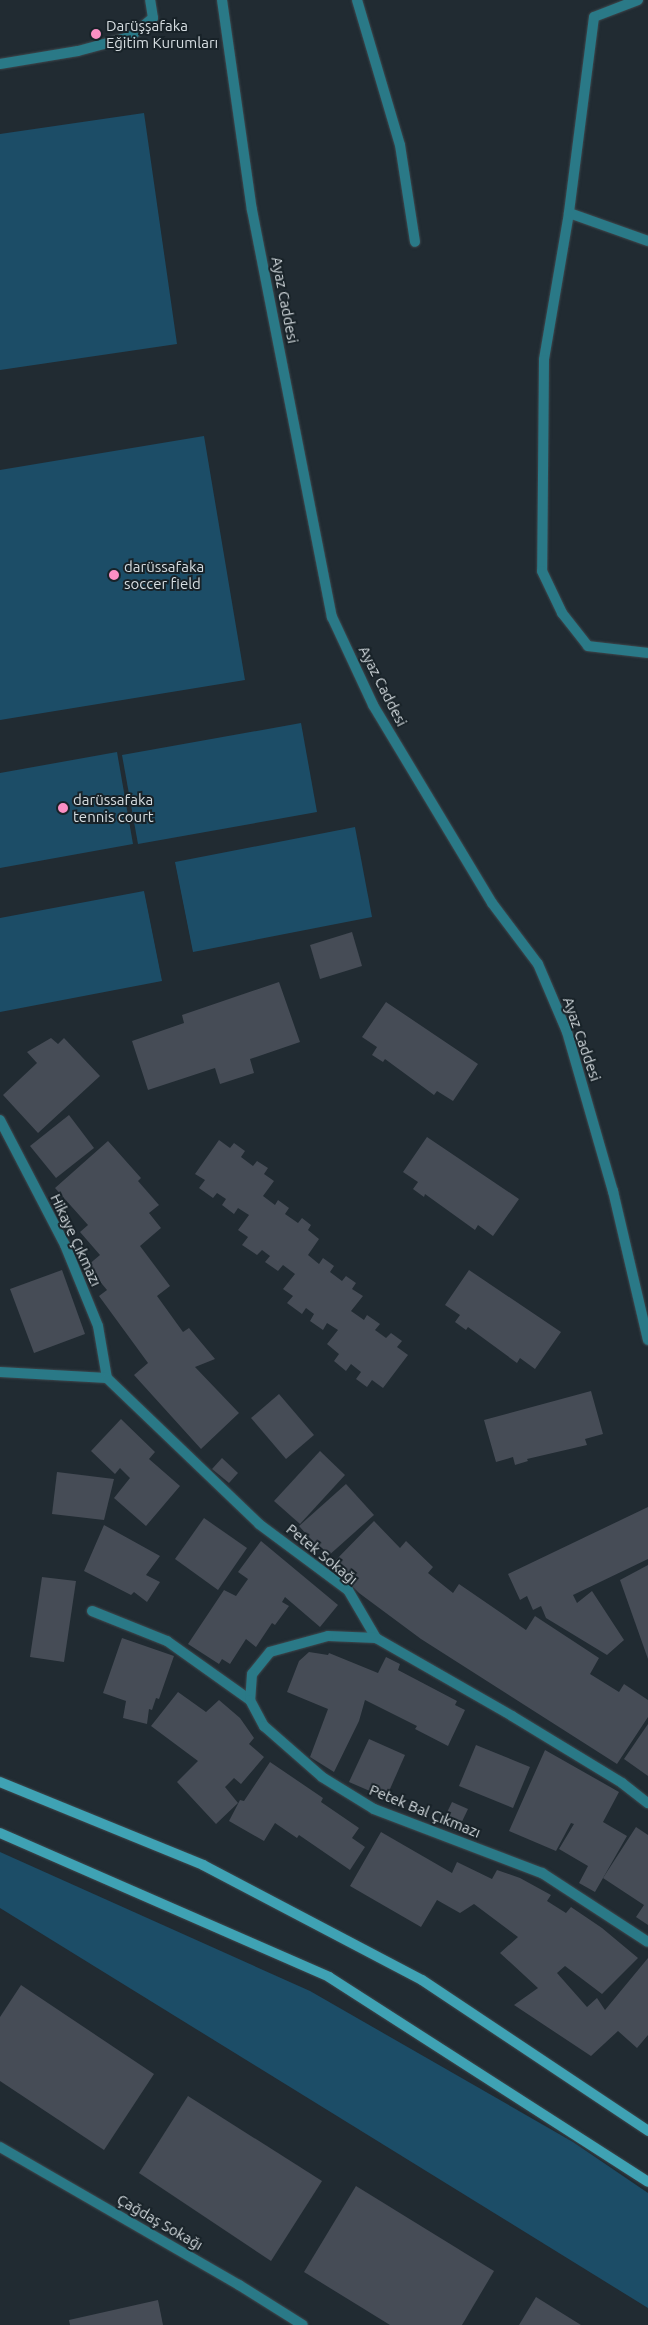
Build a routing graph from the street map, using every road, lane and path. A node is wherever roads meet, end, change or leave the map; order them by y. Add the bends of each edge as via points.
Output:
1 (150, 0) edge
2 (222, 0) edge
3 (356, 0) edge
4 (638, 0) edge
5 (0, 64) edge
6 (569, 213) junction
7 (648, 241) edge
8 (415, 242) dead end
9 (648, 653) edge
10 (0, 1120) edge
11 (648, 1340) edge
12 (0, 1372) edge
13 (107, 1378) junction
14 (92, 1611) dead end
15 (376, 1638) junction
16 (250, 1700) junction
17 (0, 1782) edge
18 (648, 1803) edge
19 (0, 1834) edge
20 (648, 1942) edge
21 (648, 2131) edge
22 (0, 2147) edge
23 (648, 2182) edge
24 (303, 2325) edge

1 - 5 street via 153,18 130,37 78,51
2 - 11 street, Ayaz Caddesi via 252,210 332,616 372,705 492,903 538,964 569,1041 612,1191
3 - 8 street via 400,145
4 - 6 street via 594,17
6 - 7 street
6 - 9 street via 544,360 542,570 562,613 588,646
10 - 13 street, Hikaye Çıkmazı via 65,1244 98,1326
12 - 13 street
13 - 15 street, Petek Sokağı via 259,1524 348,1590
14 - 16 street via 167,1641
15 - 16 street via 328,1636 270,1652 252,1674
15 - 18 street, Petek Sokağı via 529,1726 622,1783
16 - 20 street, Petek Bal Çıkmazı via 264,1726 315,1771 374,1809 542,1873
17 - 21 main road via 204,1865 422,1980
19 - 23 main road via 329,1977
22 - 24 street, Çağdaş Sokağı

